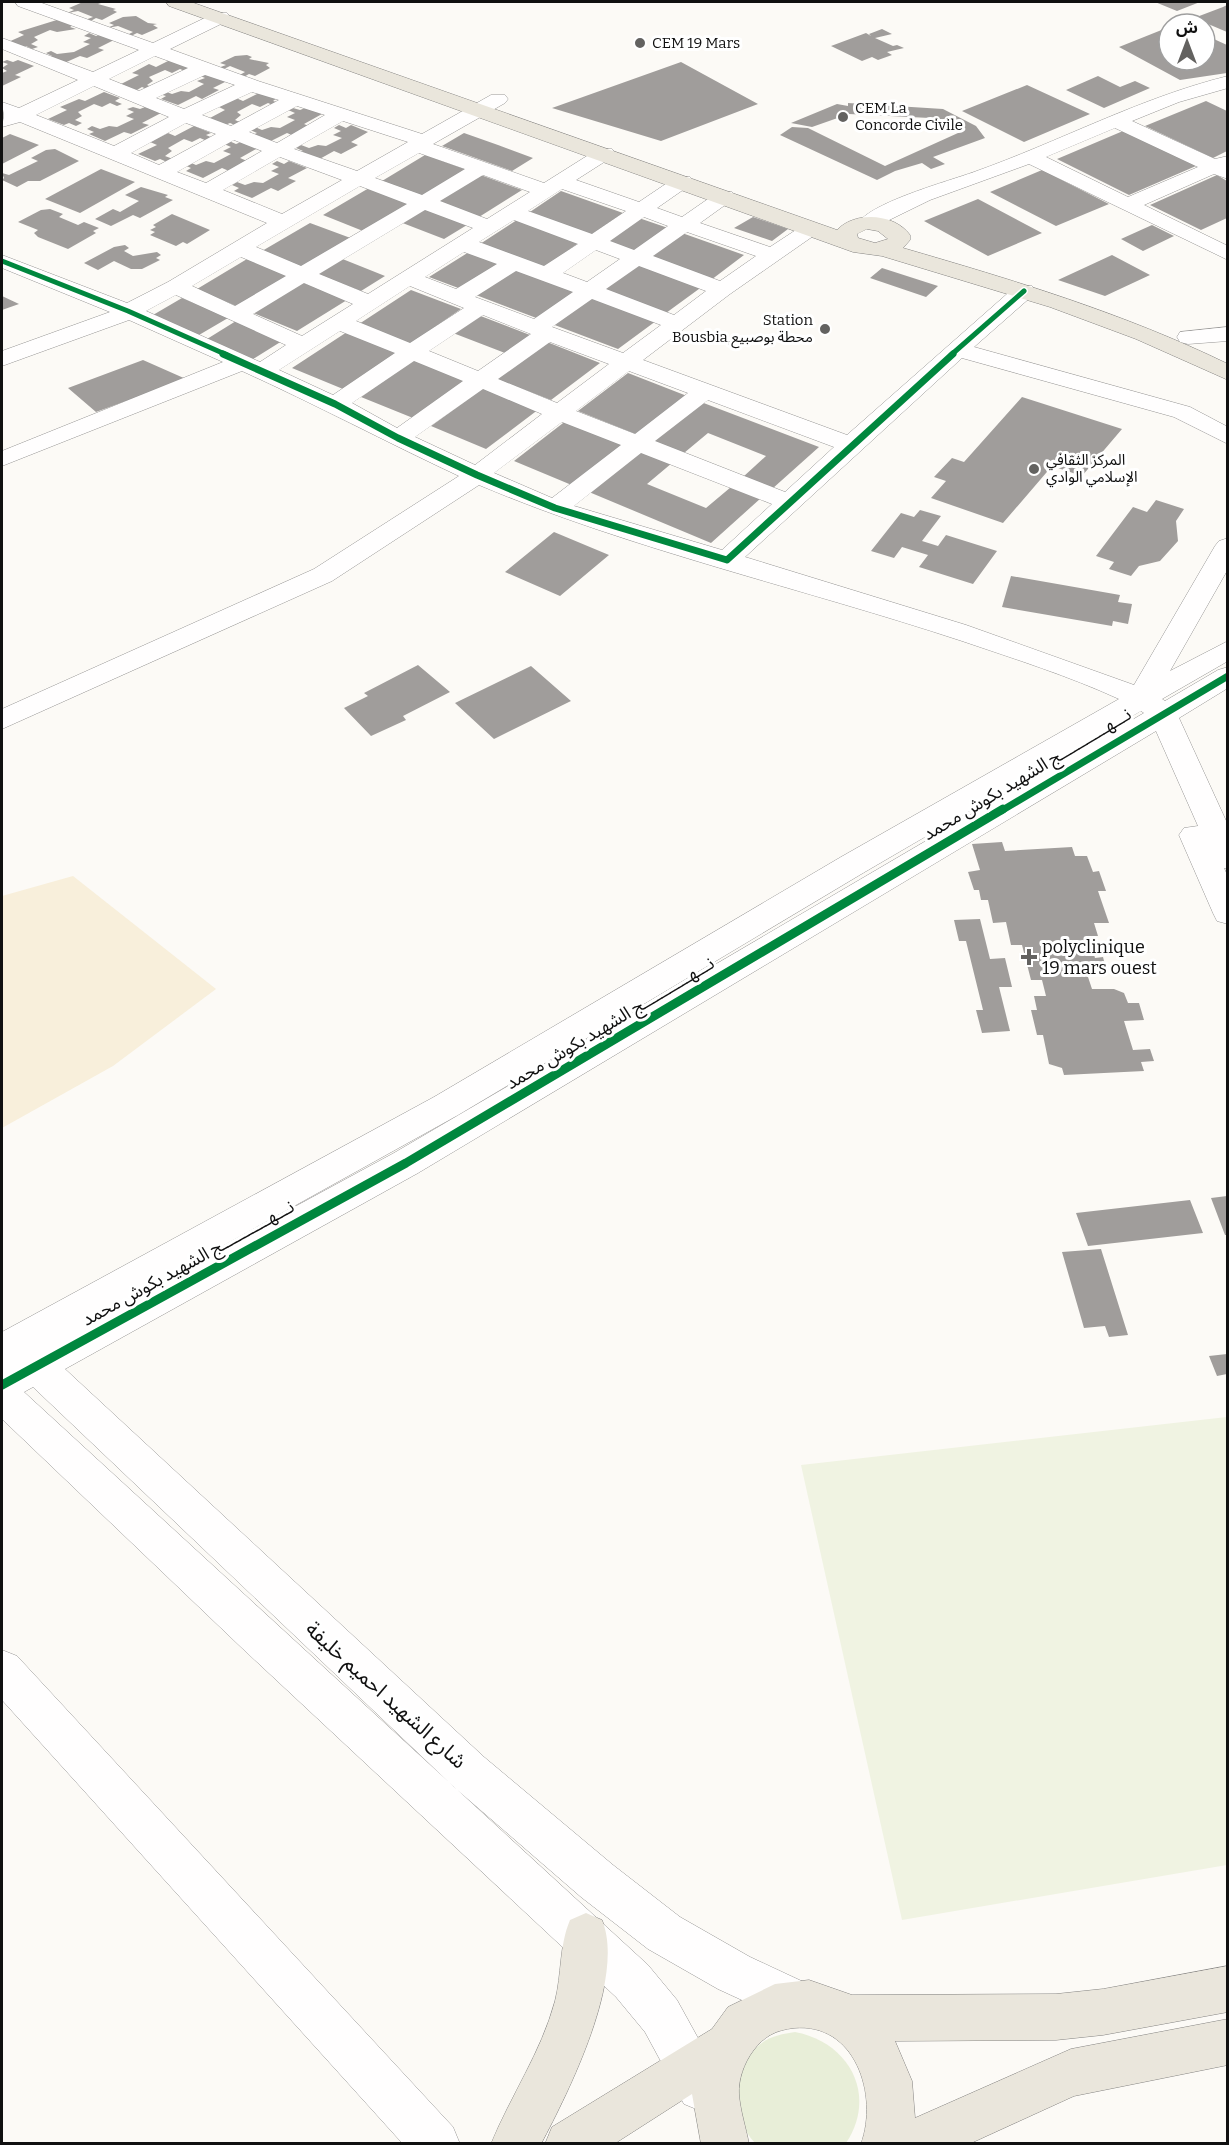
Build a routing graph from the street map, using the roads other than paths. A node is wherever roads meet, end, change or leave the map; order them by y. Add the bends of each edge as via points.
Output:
1 (24, 2) edge
2 (175, 2) edge
3 (219, 9) edge
4 (2, 43) edge
5 (156, 49) junction
6 (206, 67) junction
7 (95, 79) junction
8 (1227, 82) edge
9 (251, 85) junction
10 (1195, 90) junction
11 (140, 98) junction
12 (296, 99) junction
13 (490, 104) junction
14 (1227, 105) edge
15 (340, 114) junction
16 (7, 116) edge
17 (184, 116) junction
18 (1115, 121) junction
19 (232, 133) junction
20 (422, 143) junction
21 (280, 151) junction
22 (605, 153) junction
23 (114, 154) junction
24 (1029, 156) junction
25 (1223, 167) edge
26 (481, 168) junction
27 (161, 172) junction
28 (980, 177) junction
29 (359, 180) junction
30 (683, 181) junction
31 (552, 186) junction
32 (207, 191) junction
33 (725, 196) junction
34 (425, 203) junction
35 (801, 204) dead end
36 (1128, 204) junction
37 (639, 209) junction
38 (512, 212) junction
39 (841, 217) dead end
40 (283, 222) junction
41 (867, 223) junction
42 (684, 225) junction
43 (488, 226) junction
44 (812, 228) junction
45 (1218, 230) dead end
46 (899, 236) junction
47 (1199, 239) junction
48 (848, 241) junction
49 (593, 242) junction
50 (461, 243) junction
51 (238, 248) junction
52 (881, 249) junction
53 (770, 254) junction
54 (1227, 254) edge
55 (635, 258) junction
56 (513, 263) junction
57 (7, 267) edge
58 (546, 275) junction
59 (303, 276) junction
60 (408, 278) junction
61 (176, 287) junction
62 (722, 289) junction
63 (588, 290) junction
64 (1024, 291) junction
65 (469, 302) junction
66 (370, 303) junction
67 (128, 311) junction
68 (237, 314) junction
69 (341, 322) junction
70 (676, 323) junction
71 (1227, 328) edge
72 (542, 331) junction
73 (1207, 336) edge
74 (304, 345) junction
75 (957, 349) junction
76 (411, 352) junction
77 (1227, 356) edge
78 (2, 359) edge
79 (625, 361) junction
80 (251, 368) junction
81 (1227, 373) edge
82 (483, 380) junction
83 (706, 390) junction
84 (335, 404) junction
85 (558, 412) junction
86 (1227, 437) edge
87 (398, 438) junction
88 (638, 442) junction
89 (850, 445) junction
90 (2, 459) edge
91 (477, 475) junction
92 (789, 502) junction
93 (555, 508) junction
94 (1227, 546) edge
95 (727, 560) junction
96 (1227, 649) edge
97 (1227, 676) edge
98 (1143, 710) junction
99 (2, 720) edge
100 (1227, 859) edge
101 (1227, 913) edge
102 (13, 1361) edge
103 (2, 1395) edge
104 (2, 1670) edge
105 (586, 1936) junction
106 (1227, 1989) edge
107 (794, 2001) junction
108 (849, 2018) junction
109 (1227, 2042) edge
110 (707, 2058) junction
111 (720, 2127) edge
112 (911, 2133) edge
113 (436, 2144) edge
114 (515, 2144) edge
115 (569, 2144) edge

1 - 5 street
2 - 3 main road
3 - 5 street
3 - 13 main road
4 - 7 street
5 - 6 street
5 - 7 street
6 - 9 street
6 - 11 street
7 - 11 street
7 - 16 street
8 - 10 street
9 - 12 street
9 - 17 street
10 - 14 street
10 - 18 street
11 - 17 street
12 - 15 street
12 - 19 street
13 - 20 street
13 - 22 main road
13 - 35 main road
15 - 20 street
15 - 21 street
16 - 23 street
17 - 19 street
17 - 23 street
18 - 24 street
18 - 25 street
19 - 21 street
19 - 27 street
20 - 26 street
20 - 29 street
21 - 29 street
21 - 32 street
22 - 30 main road
22 - 31 street
23 - 27 street
24 - 28 street
24 - 36 street
25 - 36 street
26 - 31 street
26 - 34 street
27 - 32 street
28 - 41 street via 948,185
28 - 46 street via 966,192 922,212
29 - 34 street
29 - 40 street
30 - 33 main road
30 - 37 street
31 - 37 street
31 - 38 street
32 - 40 street
33 - 42 street
33 - 44 main road
34 - 43 street
34 - 59 street
36 - 47 street
37 - 42 street
37 - 49 street
38 - 43 street
38 - 49 street
39 - 41 main road
40 - 51 street
41 - 46 main road via 884,225
41 - 48 main road via 849,230
42 - 53 street
42 - 55 street
43 - 50 street
44 - 48 main road
44 - 53 street
45 - 47 street
46 - 52 main road via 893,246
46 - 73 main road
47 - 54 street
48 - 52 main road via 858,247
49 - 55 street
49 - 58 street
50 - 56 street
50 - 60 street
51 - 59 street
51 - 61 street
52 - 64 main road
53 - 62 street
55 - 62 street
55 - 63 street
56 - 58 street
56 - 65 street
57 - 67 street
58 - 63 street
59 - 66 street
59 - 68 street
60 - 65 street
60 - 66 street
61 - 67 street
61 - 68 street
62 - 70 street
63 - 70 street
63 - 72 street
64 - 75 street
64 - 81 main road via 1150,336
65 - 72 street
65 - 76 street
66 - 69 street
67 - 78 street
67 - 80 street
68 - 74 street
69 - 74 street
69 - 76 street
70 - 79 street
71 - 73 street
72 - 79 street
72 - 82 street
73 - 77 main road
74 - 80 street
75 - 86 street via 1182,412
75 - 89 street
76 - 82 street
76 - 84 street
79 - 83 street
79 - 85 street
80 - 84 street
80 - 90 street
82 - 85 street
82 - 87 street
83 - 88 street
83 - 89 street
84 - 87 street
85 - 88 street
85 - 91 street
87 - 91 street
88 - 92 street
88 - 93 street
89 - 92 street
91 - 93 street
91 - 99 street via 297,589
92 - 95 street
93 - 95 street
94 - 98 street
95 - 98 street via 1094,677
96 - 98 street, نـــهـــــــــــج الشهيد بكوش محمد
97 - 98 street, نـــهـــــــــــج الشهيد بكوش محمد
98 - 100 street
98 - 101 street
98 - 102 street, نـــهـــــــــــج الشهيد بكوش محمد via 406,1163
102 - 107 street, شارع الشهيد احميم خليفة via 275,1593 469,1772 612,1894 664,1933
103 - 105 street
104 - 113 street
105 - 110 street via 661,2016
105 - 114 main road via 578,2000 555,2068
106 - 108 main road via 1056,2017
107 - 108 main road via 822,2004
107 - 110 main road via 753,2014
108 - 112 main road via 871,2040
109 - 112 main road via 1071,2073
110 - 111 main road via 714,2077
110 - 115 main road

